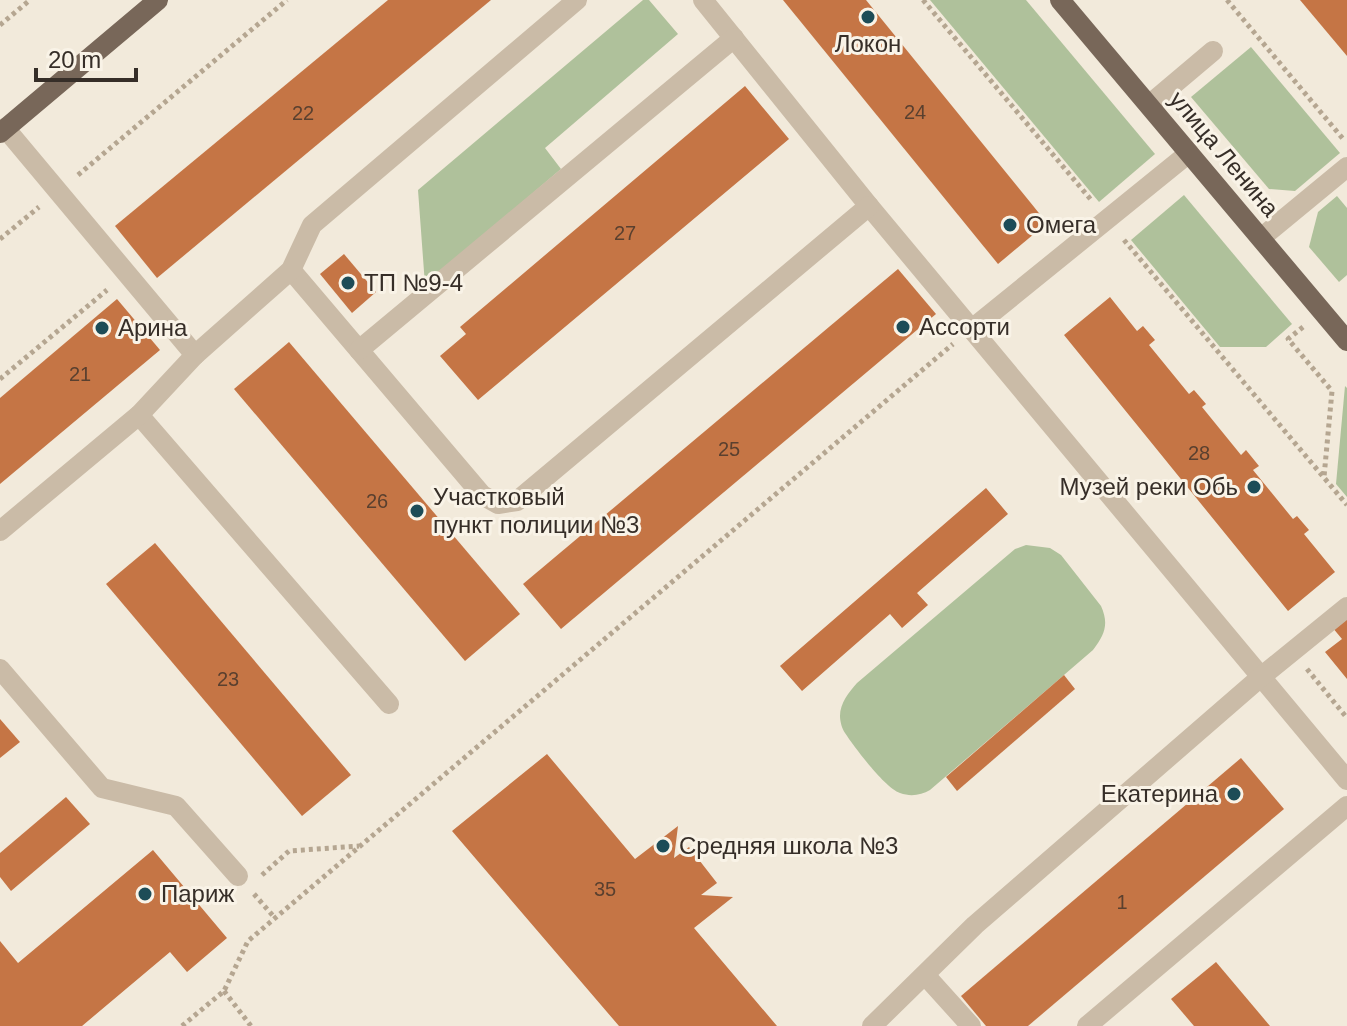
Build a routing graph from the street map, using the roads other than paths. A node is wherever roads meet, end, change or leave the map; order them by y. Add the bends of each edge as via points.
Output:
1 (158, 0) edge
2 (577, 0) edge
3 (703, 0) edge
4 (1060, 0) edge
5 (734, 38) junction
6 (1213, 51) dead end
7 (1149, 105) junction
8 (2, 130) edge
9 (1189, 153) junction
10 (1347, 167) edge
11 (869, 206) junction
12 (1261, 238) junction
13 (291, 270) junction
14 (973, 328) junction
15 (1347, 341) edge
16 (359, 350) junction
17 (195, 355) junction
18 (139, 415) junction
19 (0, 531) edge
20 (1347, 607) edge
21 (0, 669) edge
22 (1262, 676) junction
23 (389, 704) dead end
24 (1347, 780) edge
25 (1347, 806) edge
26 (248, 877) road end
27 (925, 975) junction
28 (872, 1026) edge
29 (971, 1026) edge
30 (1087, 1026) edge

1 - 8 main road
2 - 13 lane via 312,225
3 - 5 lane
4 - 7 main road, улица Ленина
5 - 11 lane
5 - 16 lane
6 - 7 lane
7 - 9 main road, улица Ленина
8 - 17 lane
9 - 12 main road, улица Ленина
9 - 14 lane
10 - 12 lane
11 - 14 lane
11 - 16 lane via 517,501 498,504 482,495
12 - 15 main road, улица Ленина
13 - 16 lane
13 - 17 lane
14 - 22 lane
17 - 18 lane
18 - 19 lane
18 - 23 lane
20 - 22 lane
21 - 26 lane via 102,788 176,806
22 - 24 lane
22 - 27 lane via 975,925
25 - 30 lane
27 - 28 lane
27 - 29 lane

